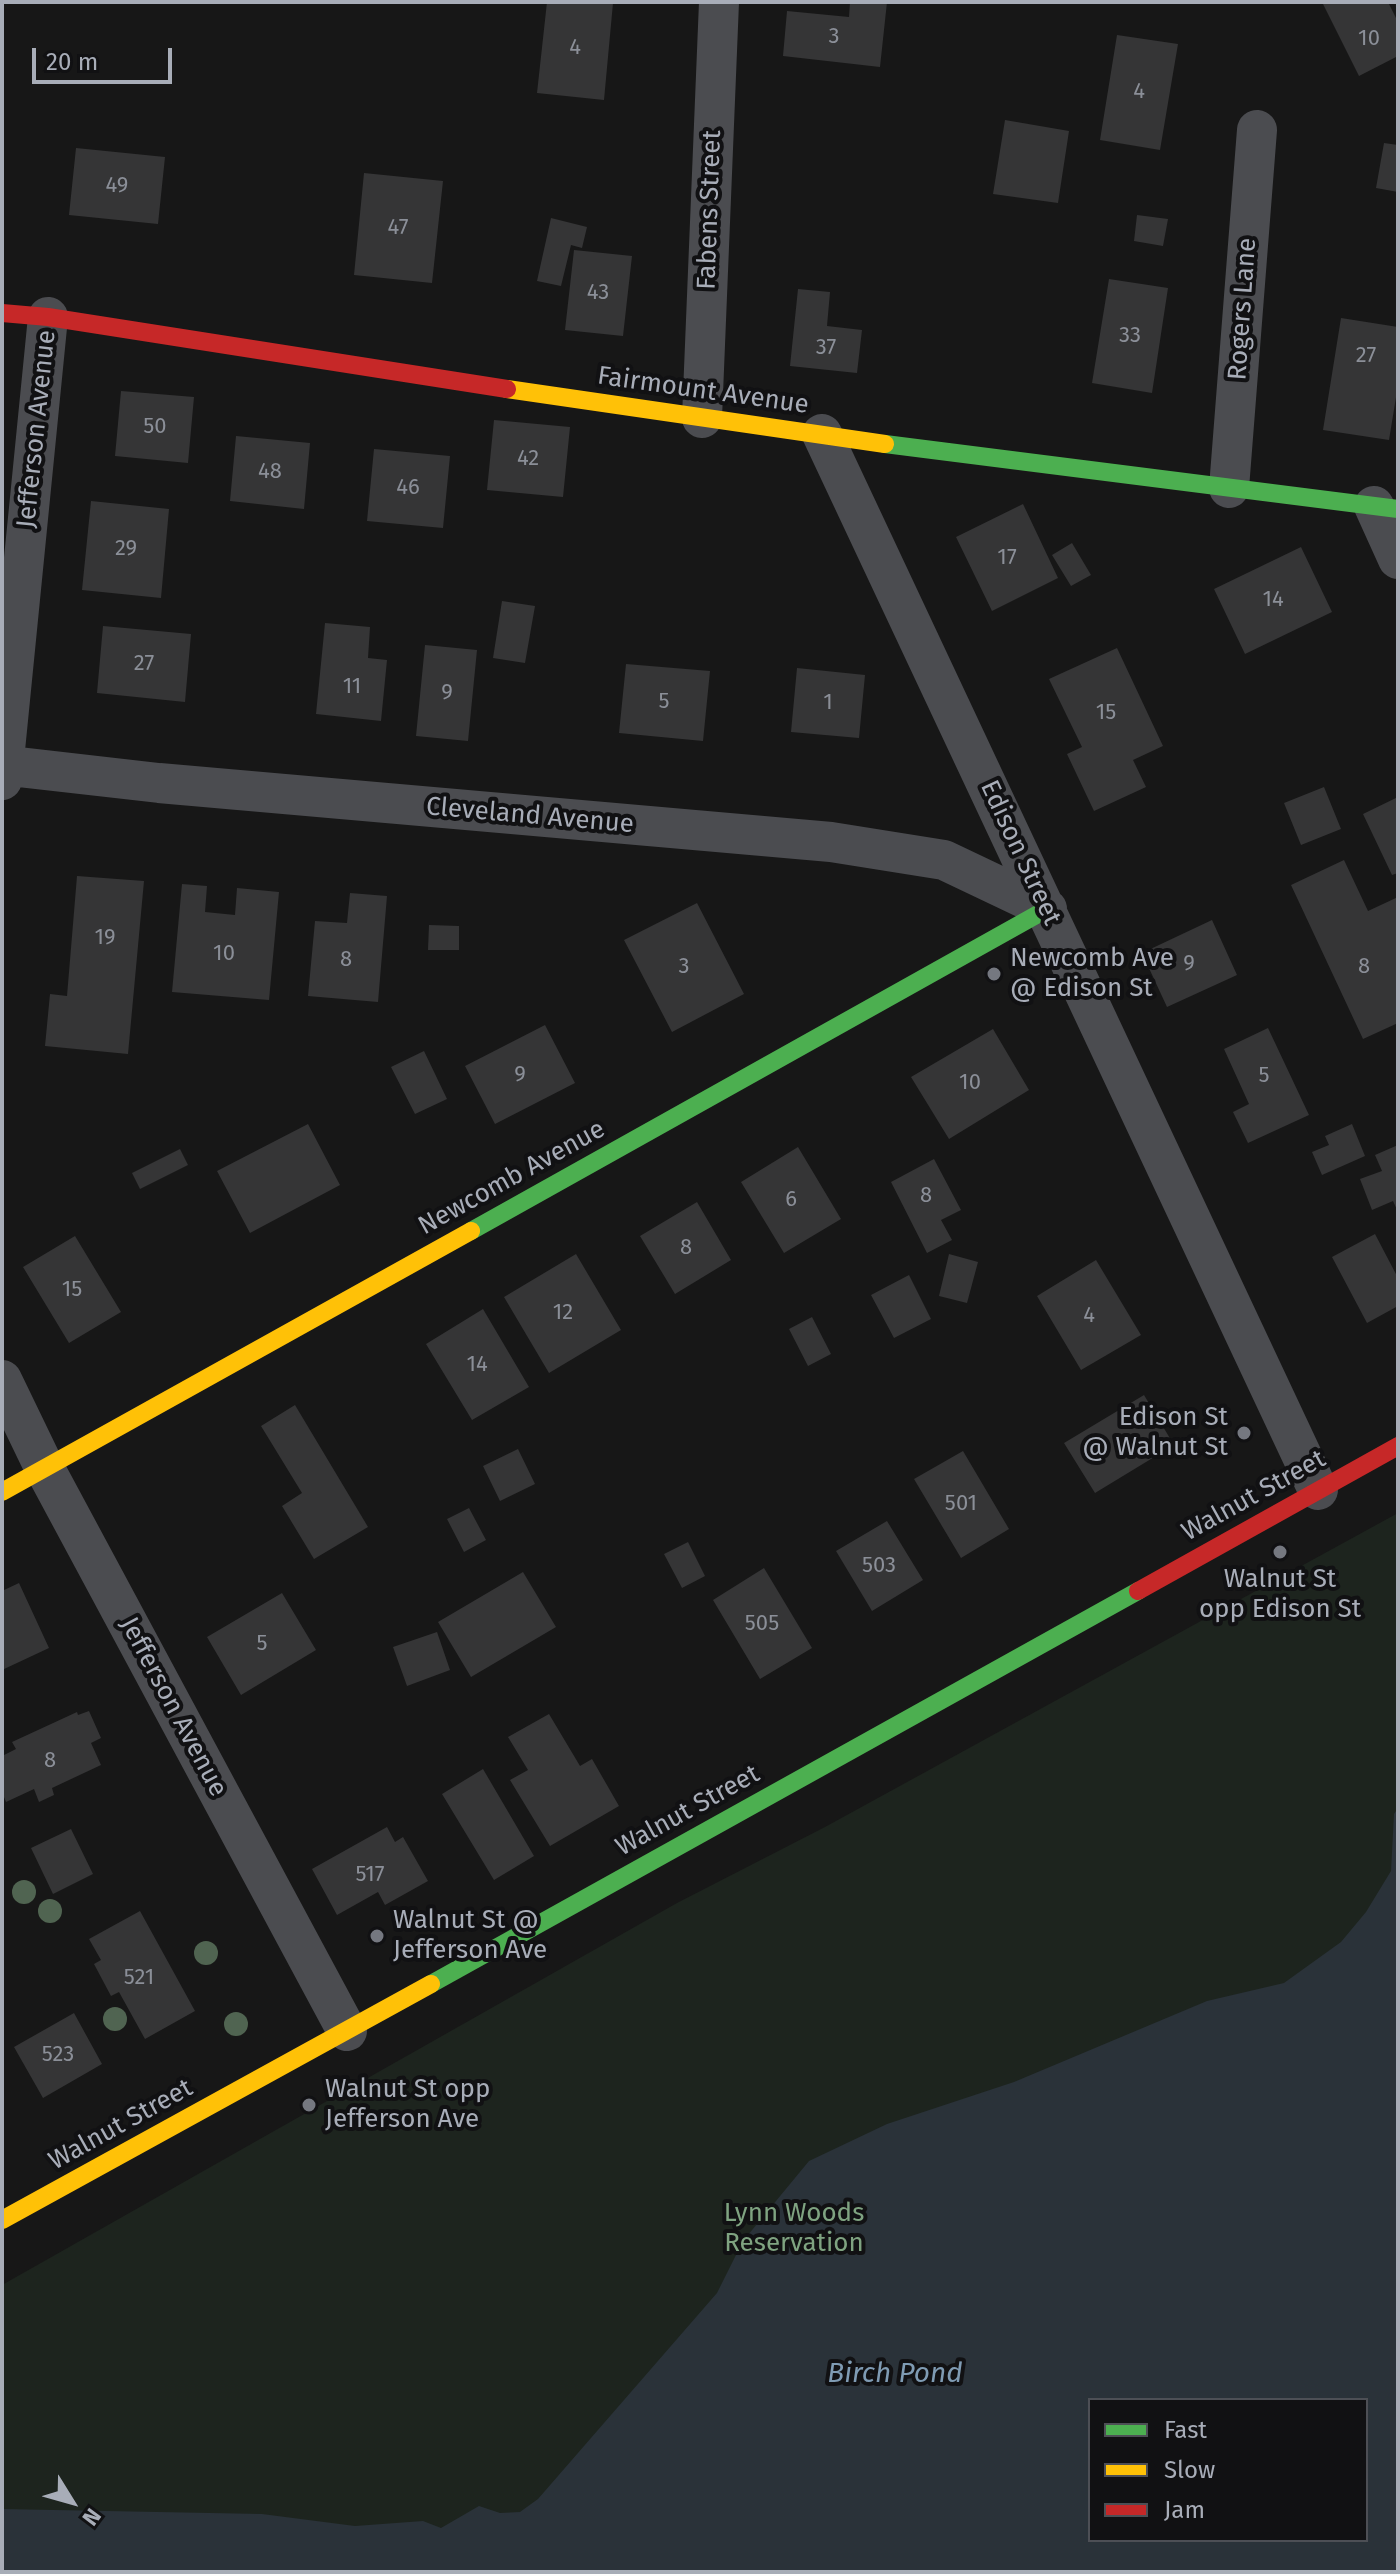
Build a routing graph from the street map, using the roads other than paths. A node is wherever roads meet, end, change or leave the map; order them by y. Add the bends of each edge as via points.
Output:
1 (719, 2) edge
2 (1257, 130) dead end
3 (2, 313) edge
4 (48, 317) junction
5 (702, 418) junction
6 (822, 434) junction
7 (1229, 488) junction
8 (1386, 508) edge
9 (1398, 559) edge
10 (3, 770) edge
11 (1047, 909) junction
12 (2, 1380) edge
13 (1398, 1446) edge
14 (45, 1469) junction
15 (1318, 1490) junction
16 (2, 1492) edge
17 (347, 2031) junction
18 (2, 2220) edge

1 - 5 street, Fabens Street
2 - 7 street, Rogers Lane
3 - 4 street, Fairmount Avenue
4 - 5 street, Fairmount Avenue
4 - 10 street, Jefferson Avenue
5 - 6 street, Fairmount Avenue
6 - 7 street, Fairmount Avenue
6 - 11 street, Edison Street
7 - 8 street, Fairmount Avenue
8 - 9 street
10 - 11 street, Cleveland Avenue via 831,842 944,860
11 - 14 street, Newcomb Avenue
11 - 15 street, Edison Street
12 - 14 street, Jefferson Avenue
13 - 15 street, Walnut Street
14 - 16 street, Newcomb Avenue
14 - 17 street, Jefferson Avenue
15 - 17 street, Walnut Street
17 - 18 street, Walnut Street

